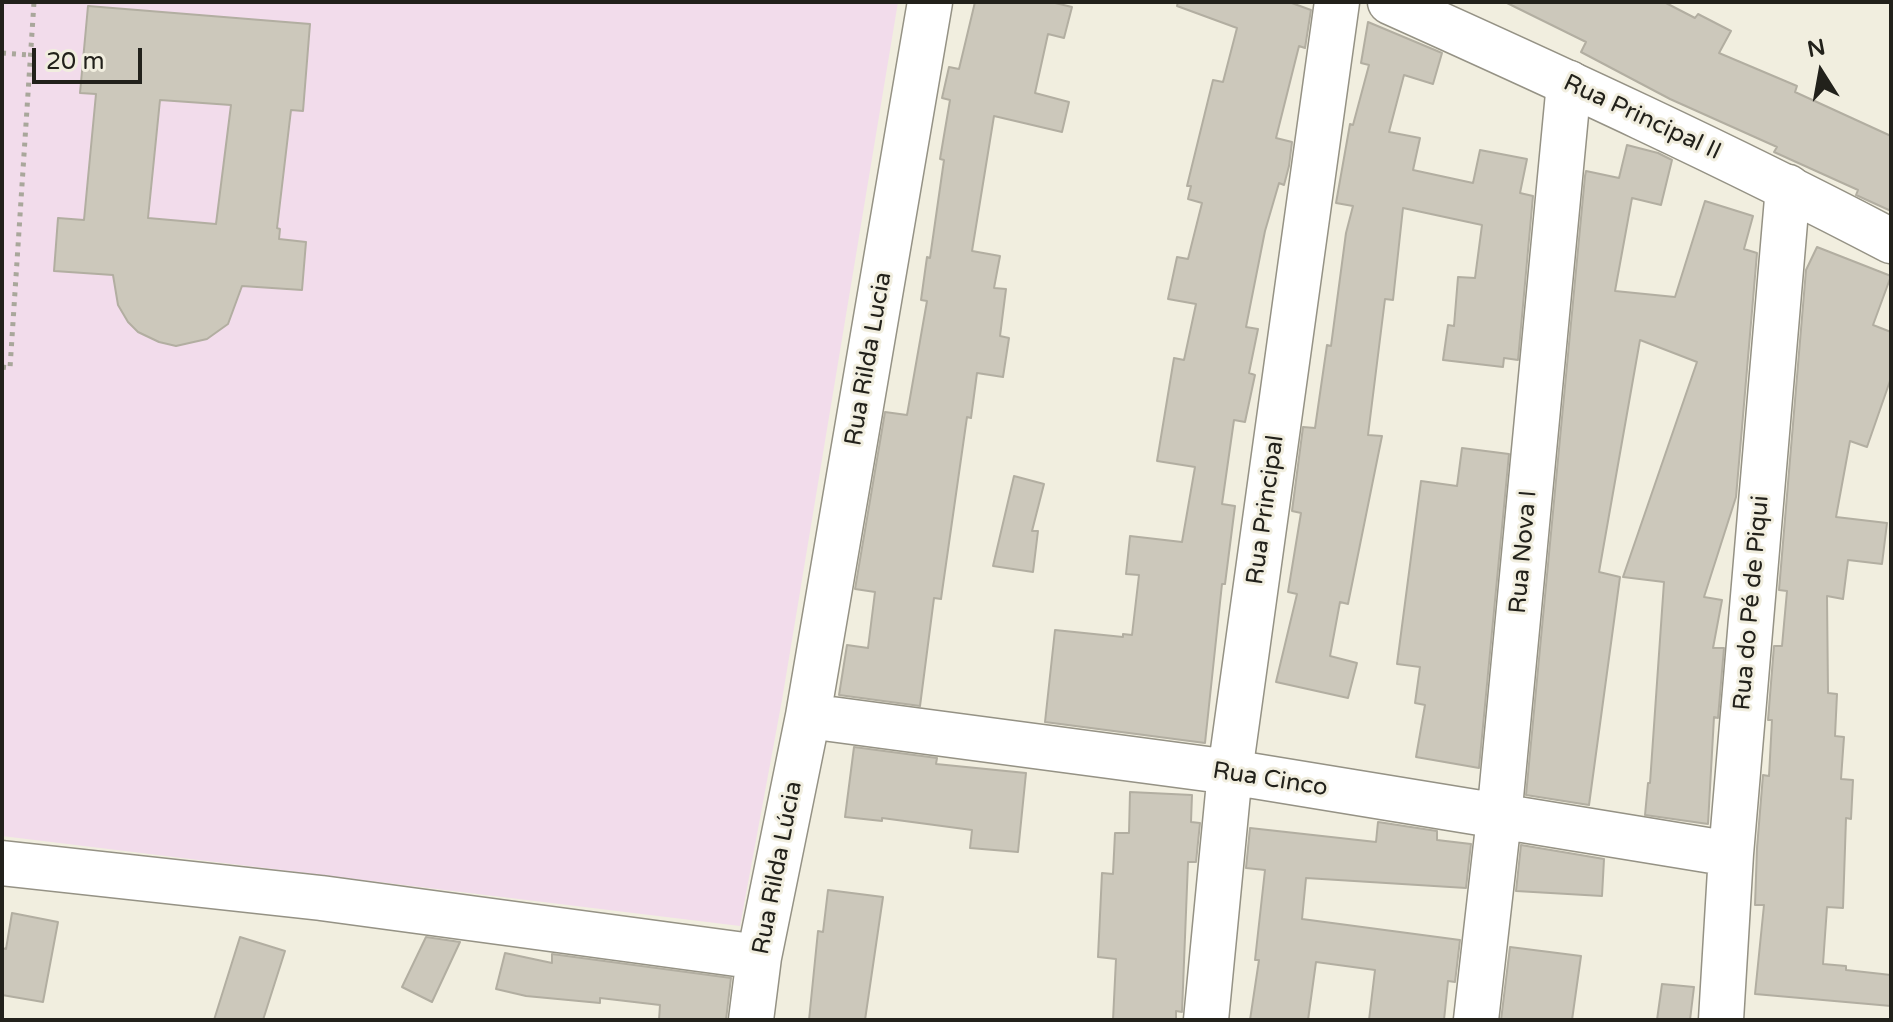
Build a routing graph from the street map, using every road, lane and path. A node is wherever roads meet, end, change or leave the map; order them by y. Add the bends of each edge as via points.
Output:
1 (34, 2) edge
2 (930, 2) edge
3 (1337, 2) edge
4 (1390, 2) edge
5 (2, 53) edge
6 (30, 55) junction
7 (1569, 83) junction
8 (1788, 187) junction
9 (1891, 241) edge
10 (2, 367) edge
11 (808, 716) junction
12 (1230, 772) junction
13 (1499, 818) junction
14 (1731, 854) junction
15 (2, 863) edge
16 (759, 957) junction
17 (751, 1020) edge
18 (1206, 1020) edge
19 (1476, 1020) edge
20 (1721, 1020) edge

1 - 6 path
2 - 11 street, Rua Rilda Lucia
3 - 12 street, Rua Principal
4 - 7 street, Rua Principal II
5 - 6 path
6 - 10 path via 10,368
7 - 8 street, Rua Principal II
7 - 13 street, Rua Nova I
8 - 9 street, Rua Principal II
8 - 14 street, Rua do Pé de Piqui
11 - 12 street, Rua Cinco
11 - 16 street, Rua Rilda Lúcia
12 - 13 street, Rua Cinco
12 - 18 street, Rua Principal
13 - 14 street, Rua Cinco
13 - 19 street, Rua Nova I
14 - 20 street, Rua do Pé de Piqui
15 - 16 street via 321,898
16 - 17 street, Rua Rilda Lúcia

